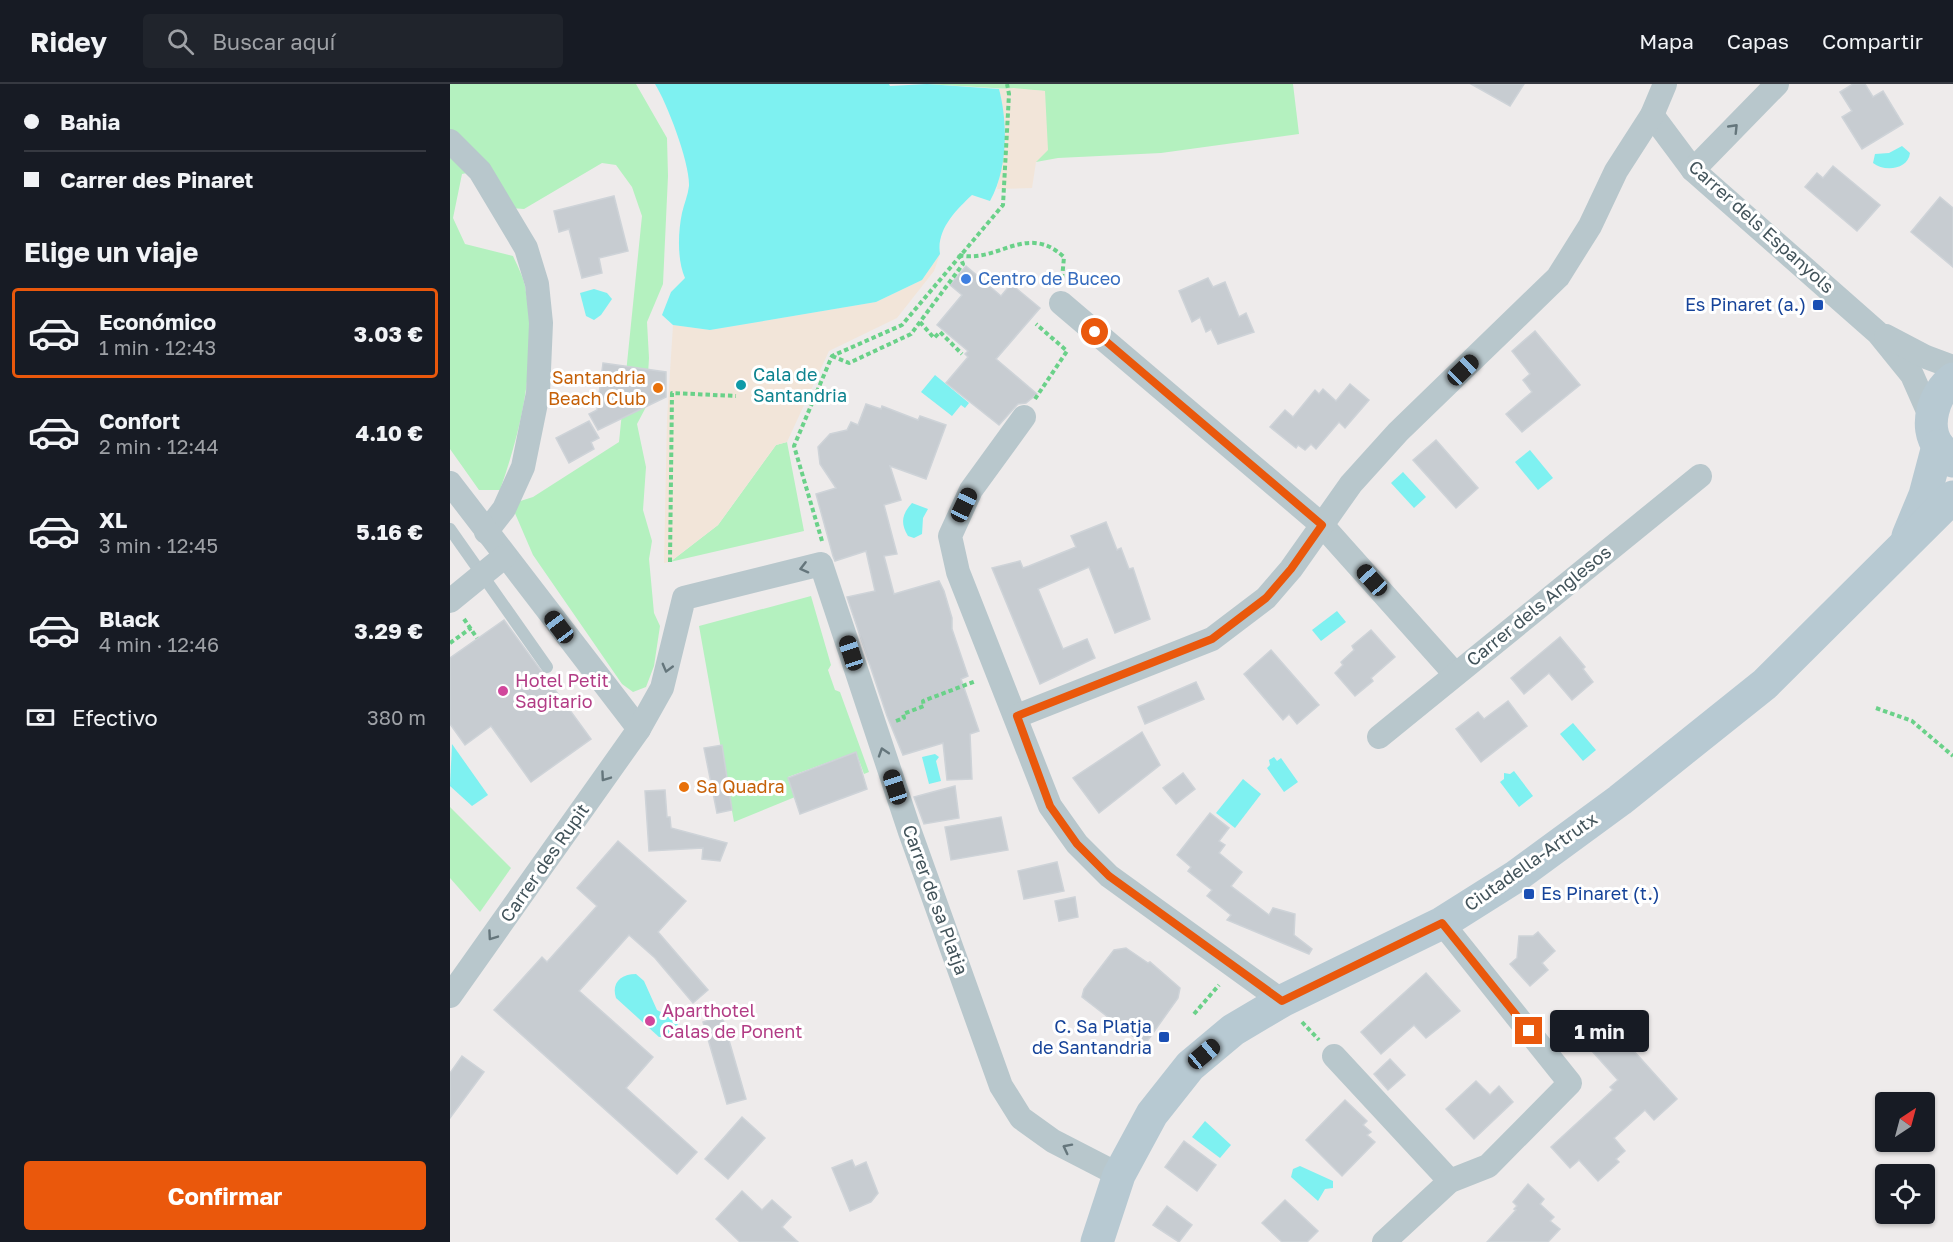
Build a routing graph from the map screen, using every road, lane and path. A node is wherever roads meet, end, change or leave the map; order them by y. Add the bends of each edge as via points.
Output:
1 (1007, 84) edge
2 (1665, 84) edge
3 (1777, 84) edge
4 (1652, 115) junction
5 (450, 141) edge
6 (1693, 170) junction
7 (959, 254) junction
8 (1061, 303) joint
9 (920, 322) junction
10 (1036, 324) dead end
11 (1878, 333) junction
12 (962, 354) dead end
13 (832, 356) junction
14 (1953, 368) edge
15 (1953, 379) edge
16 (736, 396) dead end
17 (1024, 417) joint
18 (1941, 442) edge
19 (1700, 476) dead end
20 (450, 483) edge
21 (1953, 497) edge
22 (1322, 525) junction
23 (450, 529) edge
24 (486, 532) junction
25 (823, 543) dead end
26 (1905, 544) junction
27 (505, 556) junction
28 (670, 562) dead end
29 (482, 574) junction
30 (457, 610) edge
31 (471, 628) junction
32 (477, 639) dead end
33 (450, 643) edge
34 (548, 667) dead end
35 (999, 672) junction
36 (1455, 674) junction
37 (1876, 708) dead end
38 (1017, 716) junction
39 (889, 723) dead end
40 (639, 729) junction
41 (1378, 737) dead end
42 (1953, 756) edge
43 (1442, 923) junction
44 (1234, 966) junction
45 (450, 996) edge
46 (1282, 1001) junction
47 (1194, 1014) dead end
48 (1334, 1056) dead end
49 (1119, 1175) junction
50 (1450, 1181) junction
51 (1097, 1242) edge
52 (1384, 1242) edge

1 - 7 path via 1010,94 1003,205
2 - 4 street
6 -> 3 street
4 - 6 street, Carrer dels Espanyols
4 - 22 street via 1616,171 1590,226 1558,277 1398,432 1351,484
5 - 24 street via 480,171 526,248 537,284 541,323 538,393 523,467 504,509
6 - 11 street, Carrer dels Espanyols
7 - 8 path via 973,258 1026,241 1054,249 1064,257
7 - 9 path via 963,264
7 - 13 path via 902,325
8 - 22 street
9 - 12 path via 934,338 940,332
9 - 13 path via 911,334 849,363
10 - 17 path via 1067,351
11 - 14 street, Carrer dels Espanyols
11 - 18 street, Carrer dels Espanyols via 1911,375
13 - 25 path via 794,446
15 - 18 main road via 1936,399
16 - 28 path via 672,393
17 - 35 street via 971,490 950,536 958,572
18 - 26 main road
19 - 36 street, Carrer dels Anglesos
20 - 24 street
21 - 26 main road, Ciutadella-Artrutx
22 - 36 street
22 - 38 street via 1266,598 1212,639
23 - 29 lane
24 - 27 street
26 - 43 main road, Ciutadella-Artrutx via 1765,684 1620,800
27 - 29 street
27 - 40 street
29 - 30 street
29 - 34 lane
30 - 31 path
31 - 32 path
31 - 33 path
35 - 38 street
35 - 39 path via 923,701 924,706
36 - 41 street, Carrer dels Anglesos
37 - 42 path via 1912,721
38 - 44 street via 1050,806 1077,844 1109,876
40 -> 45 street, Carrer des Rupit
49 -> 40 street, Carrer de sa Platja via 1053,1141 1021,1118 1001,1086 910,832 821,564 684,598 662,688
43 - 46 main road, Ciutadella-Artrutx
43 - 50 street via 1570,1083 1488,1166
44 - 46 street
44 - 47 path
46 - 49 main road, Ciutadella-Artrutx via 1233,1030 1190,1066 1152,1114
48 - 50 street
49 - 51 main road, Ciutadella-Artrutx
50 - 52 street

